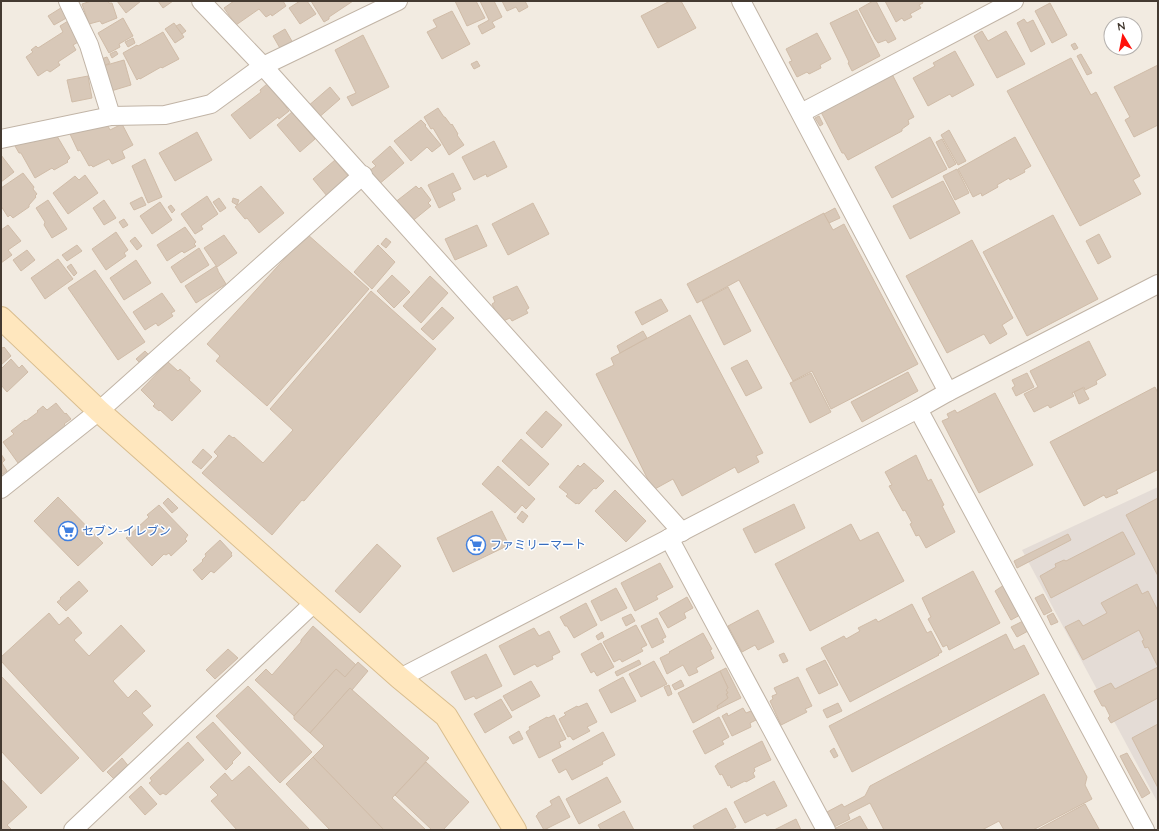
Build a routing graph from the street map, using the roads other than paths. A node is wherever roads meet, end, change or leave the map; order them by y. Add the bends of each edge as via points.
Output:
1 (68, 1) edge
2 (201, 1) edge
3 (398, 1) edge
4 (740, 1) edge
5 (1014, 1) edge
6 (263, 66) junction
7 (801, 113) junction
8 (111, 116) junction
9 (1, 139) edge
10 (363, 175) junction
11 (1158, 284) edge
12 (1, 318) edge
13 (948, 392) junction
14 (918, 409) junction
15 (99, 411) junction
16 (1, 489) edge
17 (676, 535) junction
18 (315, 602) junction
19 (400, 678) junction
20 (73, 830) edge
21 (515, 830) edge
22 (826, 830) edge
23 (1145, 830) edge

1 - 8 street via 89,45
2 - 6 street
3 - 6 street
4 - 7 street
5 - 7 street
6 - 8 street via 211,104 165,115
6 - 10 street
7 - 13 street
8 - 9 street
10 - 15 street
10 - 17 street
11 - 13 street
12 - 15 street
13 - 14 street
14 - 17 street
14 - 23 street
15 - 16 street
15 - 18 street
17 - 19 street
17 - 22 street
18 - 19 street
18 - 20 street
19 - 21 street via 446,716

